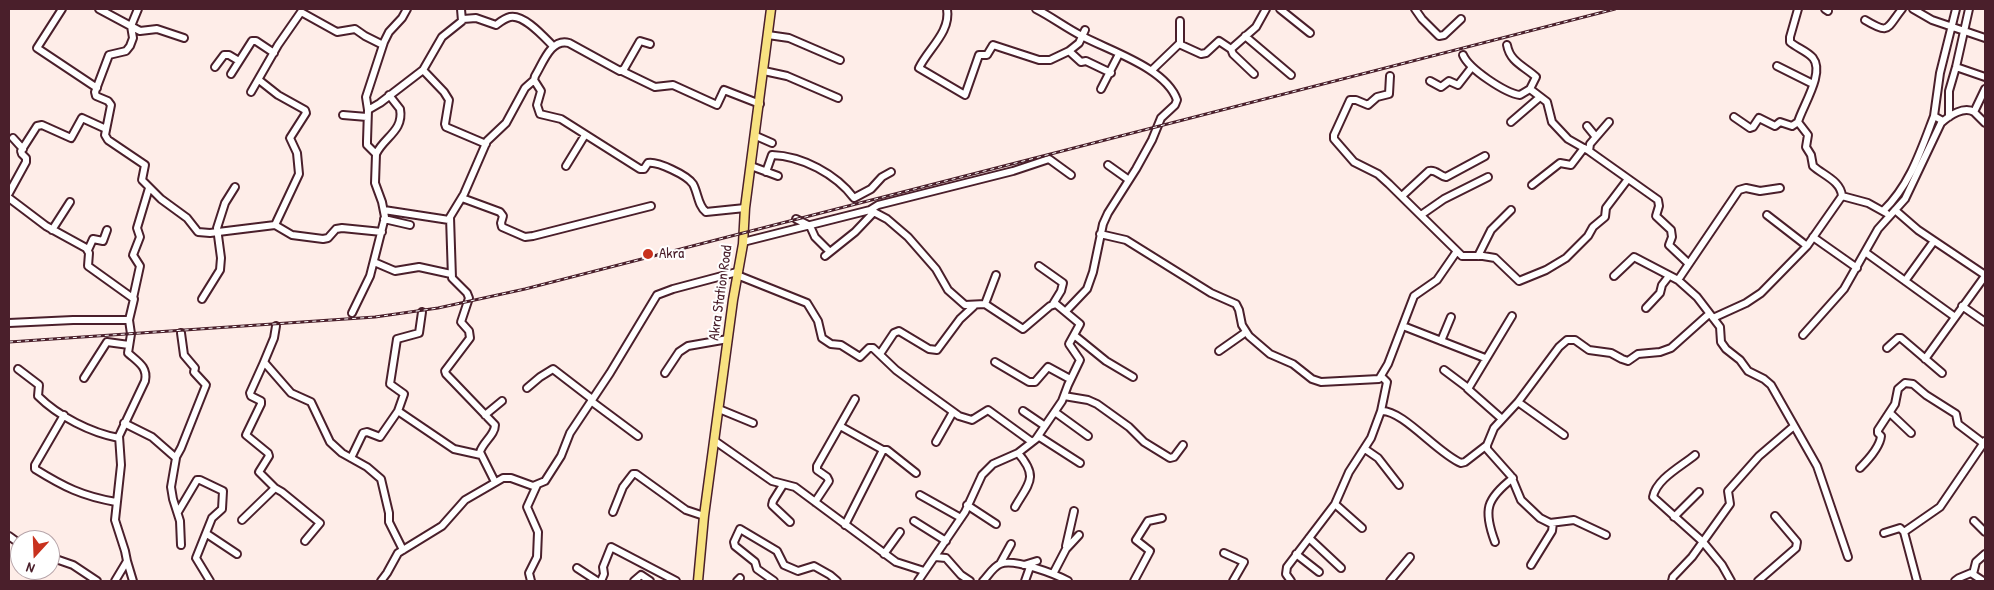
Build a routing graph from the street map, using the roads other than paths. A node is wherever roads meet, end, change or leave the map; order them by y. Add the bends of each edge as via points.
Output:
1 (62, 9) edge
2 (99, 9) edge
3 (138, 9) edge
4 (407, 9) edge
5 (461, 9) edge
6 (771, 9) edge
7 (947, 9) edge
8 (1036, 9) edge
9 (1266, 9) edge
10 (1280, 9) edge
11 (1415, 9) edge
12 (1798, 9) edge
13 (1902, 9) edge
14 (1913, 9) edge
15 (1956, 9) edge
16 (1969, 9) edge
17 (463, 18) junction
18 (1461, 19) dead end
19 (1865, 20) dead end
20 (1180, 21) dead end
21 (131, 26) junction
22 (1957, 29) junction
23 (1310, 33) dead end
24 (1084, 34) junction
25 (768, 36) junction
26 (1245, 36) junction
27 (184, 38) dead end
28 (1985, 38) edge
29 (1180, 43) junction
30 (383, 44) junction
31 (650, 44) dead end
32 (1507, 45) dead end
33 (553, 46) junction
34 (1231, 48) junction
35 (1069, 51) junction
36 (274, 53) junction
37 (1120, 54) junction
38 (1463, 55) dead end
39 (239, 60) junction
40 (840, 60) dead end
41 (1777, 66) dead end
42 (214, 67) dead end
43 (1472, 67) junction
44 (1956, 68) junction
45 (422, 70) junction
46 (1152, 70) junction
47 (622, 71) junction
48 (764, 71) junction
49 (1111, 73) junction
50 (231, 74) dead end
51 (1254, 74) dead end
52 (1291, 76) dead end
53 (1390, 76) dead end
54 (1985, 77) edge
55 (259, 80) junction
56 (534, 80) junction
57 (1430, 81) dead end
58 (1813, 84) junction
59 (97, 88) junction
60 (1101, 89) dead end
61 (1530, 89) junction
62 (1985, 89) edge
63 (251, 92) dead end
64 (389, 95) junction
65 (1540, 97) junction
66 (838, 98) dead end
67 (760, 104) junction
68 (368, 110) junction
69 (1974, 112) junction
70 (343, 115) dead end
71 (367, 117) junction
72 (1734, 117) dead end
73 (1940, 118) junction
74 (1511, 122) dead end
75 (1609, 122) dead end
76 (1798, 122) junction
77 (1985, 123) edge
78 (1586, 126) dead end
79 (106, 128) junction
80 (585, 135) junction
81 (756, 136) junction
82 (1596, 137) junction
83 (13, 138) dead end
84 (772, 143) dead end
85 (486, 144) junction
86 (23, 149) junction
87 (1586, 149) junction
88 (376, 154) junction
89 (1485, 156) dead end
90 (566, 166) dead end
91 (751, 166) junction
92 (1108, 166) dead end
93 (766, 172) junction
94 (891, 172) dead end
95 (1072, 175) dead end
96 (778, 176) dead end
97 (1488, 177) dead end
98 (1628, 179) junction
99 (1129, 180) junction
100 (1532, 185) dead end
101 (235, 187) dead end
102 (149, 188) junction
103 (1780, 188) dead end
104 (9, 193) edge
105 (1402, 196) junction
106 (1842, 196) junction
107 (9, 198) edge
108 (462, 198) junction
109 (70, 202) dead end
110 (651, 206) dead end
111 (745, 208) junction
112 (384, 210) junction
113 (1511, 210) dead end
114 (872, 211) junction
115 (1889, 212) junction
116 (1421, 215) junction
117 (1767, 215) dead end
118 (384, 219) junction
119 (796, 219) dead end
120 (449, 220) junction
121 (275, 225) junction
122 (410, 225) dead end
123 (810, 226) junction
124 (52, 230) junction
125 (107, 230) dead end
126 (216, 232) junction
127 (382, 232) junction
128 (1100, 234) junction
129 (1813, 237) junction
130 (743, 242) junction
131 (1934, 242) junction
132 (1807, 246) junction
133 (88, 250) junction
134 (1456, 250) junction
135 (1865, 252) junction
136 (1478, 256) junction
137 (374, 262) junction
138 (1688, 263) junction
139 (1039, 266) dead end
140 (1857, 268) junction
141 (451, 274) junction
142 (737, 274) junction
143 (996, 275) dead end
144 (1985, 275) edge
145 (1614, 276) dead end
146 (1669, 276) junction
147 (1678, 280) junction
148 (1905, 282) junction
149 (133, 298) junction
150 (202, 299) dead end
151 (985, 304) junction
152 (1053, 304) junction
153 (975, 305) junction
154 (1962, 306) junction
155 (1646, 308) dead end
156 (1066, 311) junction
157 (422, 312) dead end
158 (352, 313) dead end
159 (1512, 316) dead end
160 (1711, 316) junction
161 (1451, 317) dead end
162 (1955, 317) junction
163 (129, 320) junction
164 (1985, 322) edge
165 (9, 323) edge
166 (276, 326) dead end
167 (1403, 326) junction
168 (1246, 332) junction
169 (181, 333) dead end
170 (1074, 335) junction
171 (1804, 335) dead end
172 (728, 339) junction
173 (1441, 341) junction
174 (129, 345) junction
175 (1887, 348) dead end
176 (1219, 352) dead end
177 (880, 354) junction
178 (1485, 358) junction
179 (1925, 359) junction
180 (264, 362) junction
181 (995, 362) dead end
182 (18, 369) dead end
183 (1444, 370) dead end
184 (665, 373) dead end
185 (1942, 373) dead end
186 (1381, 376) junction
187 (1133, 377) dead end
188 (84, 378) dead end
189 (1070, 380) junction
190 (527, 388) dead end
191 (1468, 388) junction
192 (1064, 396) junction
193 (855, 399) dead end
194 (592, 400) junction
195 (502, 401) dead end
196 (1518, 402) junction
197 (719, 409) junction
198 (398, 411) junction
199 (1023, 411) dead end
200 (953, 412) junction
201 (1055, 412) junction
202 (1381, 412) junction
203 (1890, 413) junction
204 (64, 415) junction
205 (485, 415) junction
206 (1502, 419) junction
207 (124, 423) junction
208 (753, 423) dead end
209 (840, 426) junction
210 (1045, 426) junction
211 (1794, 426) junction
212 (1911, 433) dead end
213 (1564, 435) dead end
214 (638, 436) dead end
215 (1038, 436) junction
216 (1088, 436) dead end
217 (114, 437) junction
218 (715, 441) junction
219 (936, 442) dead end
220 (1032, 442) junction
221 (1984, 442) edge
222 (1183, 444) dead end
223 (1486, 445) junction
224 (1365, 449) junction
225 (882, 450) junction
226 (1018, 453) junction
227 (481, 455) junction
228 (1695, 455) dead end
229 (176, 457) junction
230 (351, 458) junction
231 (1080, 463) dead end
232 (1860, 468) dead end
233 (916, 473) dead end
234 (1513, 478) junction
235 (495, 482) junction
236 (783, 484) junction
237 (1399, 484) dead end
238 (537, 485) junction
239 (275, 488) junction
240 (1699, 492) dead end
241 (920, 495) dead end
242 (113, 501) junction
243 (815, 502) junction
244 (1336, 504) junction
245 (967, 505) junction
246 (1015, 507) dead end
247 (1074, 511) dead end
248 (178, 512) junction
249 (613, 512) dead end
250 (704, 516) junction
251 (1775, 516) dead end
252 (1674, 517) junction
253 (960, 518) junction
254 (1162, 518) dead end
255 (242, 520) dead end
256 (914, 521) dead end
257 (1974, 521) dead end
258 (790, 522) dead end
259 (1553, 523) junction
260 (996, 524) dead end
261 (845, 525) junction
262 (1362, 528) dead end
263 (900, 532) dead end
264 (1904, 532) junction
265 (1985, 532) edge
266 (1884, 533) dead end
267 (207, 534) junction
268 (1079, 535) dead end
269 (1606, 535) dead end
270 (1309, 538) junction
271 (305, 541) dead end
272 (946, 541) junction
273 (1495, 542) dead end
274 (1703, 542) junction
275 (1011, 544) dead end
276 (180, 545) dead end
277 (1066, 549) junction
278 (404, 550) junction
279 (1224, 553) dead end
280 (237, 554) dead end
281 (884, 554) junction
282 (1296, 554) junction
283 (1985, 554) edge
284 (935, 557) junction
285 (1410, 557) dead end
286 (1848, 557) dead end
287 (60, 560) edge
288 (127, 561) junction
289 (1038, 561) dead end
290 (1000, 564) junction
291 (1531, 565) dead end
292 (1027, 566) junction
293 (577, 568) dead end
294 (1341, 568) dead end
295 (924, 571) junction
296 (1319, 572) dead end
297 (1053, 574) junction
298 (1973, 574) junction
299 (384, 580) edge
300 (97, 581) edge
301 (115, 581) edge
302 (133, 581) edge
303 (210, 581) edge
304 (531, 581) edge
305 (599, 581) edge
306 (634, 581) edge
307 (650, 581) edge
308 (676, 581) edge
309 (698, 581) edge
310 (774, 581) edge
311 (837, 581) edge
312 (918, 581) edge
313 (970, 581) edge
314 (983, 581) edge
315 (1024, 581) edge
316 (1068, 581) edge
317 (1134, 581) edge
318 (1234, 581) edge
319 (1292, 581) edge
320 (1390, 581) edge
321 (1672, 581) edge
322 (1731, 581) edge
323 (1758, 581) edge
324 (1916, 581) edge
325 (1955, 581) edge
326 (1983, 581) edge

1 - 59 street via 37,48
2 - 21 street
3 - 21 street
4 - 30 street
5 - 17 street
6 - 25 main road, Akra Station Road
7 - 35 street via 946,23 919,68 965,95 979,55 987,55 993,45 1039,60 1050,60
8 - 24 street
9 - 26 street via 1260,22
10 - 23 street
11 - 18 street via 1439,36
12 - 58 street via 1790,42 1815,61
13 - 19 street via 1885,29 1881,30
14 - 22 street
15 - 22 street
16 - 22 street
17 - 33 street via 476,18 496,25 508,17 516,17 535,28
17 - 45 street via 442,37
20 - 29 street
21 - 27 street via 140,31 157,29
21 - 59 street via 133,38 130,46 126,51 109,55
22 - 28 street
22 - 44 street
22 - 73 street via 1938,84
24 - 35 street via 1079,44
24 - 37 street
25 - 40 street via 789,38
25 - 48 main road, Akra Station Road
26 - 34 street
26 - 52 street
29 - 34 street via 1201,54 1216,42
29 - 46 street
30 - 36 street via 355,29 337,32 301,12
30 - 68 street via 368,92
31 - 47 street via 640,41
32 - 61 street via 1508,54 1516,63 1536,77
33 - 47 street via 569,43
33 - 56 street
34 - 51 street
35 - 49 street via 1081,62 1086,61
36 - 39 street via 254,41
36 - 55 street
37 - 46 street
37 - 49 street
38 - 43 street
39 - 42 street via 224,55
39 - 50 street
41 - 58 street
43 - 57 street via 1458,85 1447,81 1441,87
43 - 61 street via 1512,93 1520,95
44 - 54 street
44 - 73 street
45 - 64 street
45 - 85 street via 449,100 446,127
46 - 99 street via 1174,93 1177,102 1161,118
47 - 67 street via 655,87 673,84 718,105 724,90
48 - 66 street via 787,76
48 - 67 main road, Akra Station Road
49 - 60 street
53 - 105 street via 1389,94 1377,97 1368,105 1350,100 1333,138 1354,162 1378,174
55 - 63 street
55 - 121 street via 306,112 290,138 298,156 298,180
56 - 80 street via 542,91 538,105 540,114 561,119
56 - 85 street via 525,88 506,123
58 - 76 street
59 - 79 street via 96,96 111,105
61 - 65 street
62 - 69 street
64 - 68 street
64 - 88 street via 400,112 398,126
65 - 74 street
65 - 87 street via 1547,102 1553,124 1570,142
67 - 81 main road, Akra Station Road
68 - 71 street
69 - 73 street via 1967,109
69 - 77 street
70 - 71 street
71 - 88 street via 368,145
72 - 76 street via 1750,128 1759,118 1775,126 1780,122 1792,126
73 - 115 street
73 - 115 street via 1908,194
75 - 82 street
76 - 106 street via 1808,135 1806,147 1813,166 1836,184
78 - 82 street
79 - 86 street via 82,118 71,138 40,125
79 - 102 street via 108,140 145,165 142,180
80 - 90 street
80 - 111 street via 640,169 653,162 678,172 693,184 706,212
81 - 84 street
81 - 91 main road, Akra Station Road
82 - 87 street
83 - 86 street
85 - 108 street
86 - 104 street via 21,152 26,162
87 - 98 street
87 - 100 street via 1571,165 1560,163
88 - 112 street via 375,183
89 - 105 street via 1446,177 1429,171
91 - 93 street
91 - 111 main road, Akra Station Road
92 - 99 street
93 - 94 street via 772,155 798,160 831,176 854,198
93 - 96 street
95 - 114 street via 1049,159 878,205
97 - 116 street via 1444,199
98 - 136 street via 1606,208 1605,217 1592,227 1588,236 1546,270 1519,281 1495,258
98 - 138 street via 1658,200 1656,216 1671,230 1670,245
99 - 128 street via 1108,213
101 - 126 street via 221,212
102 - 126 street via 187,218 198,232
102 - 149 street via 137,228 140,237 133,255 140,266
103 - 138 street via 1739,190
105 - 116 street
106 - 115 street
106 - 129 street
107 - 124 street
108 - 110 street via 500,212 502,227 525,237
108 - 120 street
109 - 124 street
111 - 130 main road, Akra Station Road
112 - 118 street
112 - 120 street
113 - 136 street via 1492,230
114 - 123 street
114 - 123 street via 855,232 828,254
114 - 153 street via 908,237 936,269 948,290 965,306
115 - 131 street
115 - 135 street
116 - 134 street
117 - 132 street
118 - 122 street
118 - 127 street
119 - 123 street
120 - 141 street
121 - 126 street
121 - 127 street via 292,235 323,239 342,228
123 - 130 street
124 - 133 street
125 - 133 street via 103,241 93,240
126 - 150 street via 220,270
127 - 137 street
128 - 156 street via 1087,289
128 - 168 street via 1126,240 1211,293 1236,304
129 - 132 street
129 - 140 street
130 - 142 main road, Akra Station Road
131 - 144 street
131 - 148 street
132 - 160 street via 1761,293 1746,303
133 - 149 street via 88,266
134 - 136 street via 1465,257
134 - 167 street via 1437,280 1414,296
135 - 140 street
135 - 148 street
137 - 141 street via 395,271 419,267
137 - 158 street
138 - 147 street
139 - 152 street via 1063,283
140 - 171 street via 1844,289
141 - 205 street via 456,284 468,293 461,322 469,331 470,338 446,369 446,374
142 - 172 main road, Akra Station Road
142 - 177 street via 807,303 818,321 822,338 831,344 841,345 860,357 871,348
142 - 194 street via 656,295
143 - 151 street
144 - 154 street
145 - 146 street via 1634,257
146 - 147 street
146 - 155 street via 1660,293
147 - 160 street via 1698,297
148 - 162 street
149 - 163 street
151 - 152 street via 1023,329
151 - 153 street
152 - 156 street
153 - 177 street via 937,350 899,331 894,333
154 - 162 street
154 - 164 street
156 - 170 street via 1080,324
157 - 198 street via 419,333 397,339 390,384 404,394
159 - 178 street
160 - 196 street via 1671,348 1638,354 1628,361 1611,353 1589,350 1575,340 1567,340
160 - 211 street via 1720,327 1723,345 1748,371 1769,382
161 - 173 street
162 - 179 street
163 - 165 street
163 - 174 street
166 - 180 street
167 - 173 street
167 - 186 street
168 - 176 street
168 - 186 street via 1270,354 1293,364 1317,381 1377,379
169 - 229 street via 184,355 206,385
170 - 187 street via 1106,361
170 - 189 street via 1069,346 1080,360
172 - 184 street via 688,346 679,352
172 - 197 main road, Akra Station Road
173 - 178 street
174 - 188 street via 108,342
174 - 207 street via 128,353 144,368 146,375
175 - 179 street via 1902,338
177 - 200 street via 896,370
178 - 191 street
179 - 185 street
180 - 230 street via 292,393 311,402 330,442
180 - 239 street via 250,393 261,404 246,435 268,453 259,470
181 - 189 street via 1029,382 1035,382 1048,367
182 - 204 street via 39,385 40,398
183 - 191 street
186 - 202 street via 1387,382
189 - 192 street
190 - 194 street via 553,369
191 - 206 street
192 - 201 street
192 - 222 street via 1097,404 1144,442 1170,458
193 - 209 street
194 - 214 street
194 - 238 street via 570,433 552,471 545,481
195 - 205 street
196 - 206 street
196 - 213 street
197 - 208 street
197 - 218 main road, Akra Station Road
198 - 227 street via 454,449
198 - 230 street via 380,438 363,433
199 - 210 street
200 - 219 street
200 - 220 street via 972,420 986,410 990,411
201 - 210 street
201 - 216 street
202 - 223 street via 1400,417 1426,440 1461,463
202 - 224 street
203 - 212 street
203 - 221 street via 1900,387 1910,383 1956,414 1958,424
203 - 232 street via 1878,430 1880,441
204 - 217 street
204 - 242 street via 35,469 73,491
205 - 227 street via 495,428 484,443
206 - 223 street
207 - 217 street
207 - 229 street via 152,437
209 - 225 street
209 - 243 street via 817,466 829,481
210 - 215 street
211 - 274 street via 1759,456 1728,490 1730,504
211 - 286 street via 1817,466
215 - 220 street
215 - 231 street
217 - 242 street via 121,465
218 - 236 street via 772,481
218 - 250 main road, Akra Station Road
220 - 226 street
221 - 264 street via 1940,507
223 - 234 street via 1489,453
224 - 237 street via 1378,458
224 - 244 street via 1349,472
225 - 233 street via 887,450
225 - 261 street
226 - 245 street via 986,470
226 - 246 street via 1030,471 1029,483
227 - 235 street
228 - 252 street via 1666,479 1654,494 1655,500
229 - 248 street via 171,487
230 - 278 street via 381,479 389,522
234 - 259 street via 1521,500 1540,518
234 - 273 street via 1497,491 1489,510 1488,520
235 - 238 street via 506,478
235 - 278 street via 461,503 442,526
236 - 243 street via 792,485
236 - 258 street via 772,505
238 - 304 street via 527,507 538,532 537,557 529,573
239 - 255 street
239 - 271 street via 320,523
240 - 252 street
241 - 253 street
242 - 288 street
243 - 261 street
244 - 262 street
244 - 270 street
245 - 253 street
245 - 260 street
247 - 277 street
248 - 267 street via 197,480 222,489 222,509 212,518
248 - 276 street
249 - 250 street via 623,487 636,474 686,510
250 - 309 main road, Akra Station Road
251 - 323 street via 1798,545
252 - 274 street
253 - 272 street
254 - 317 street via 1148,521 1136,540 1150,550
256 - 272 street
257 - 265 street
259 - 269 street via 1574,520
259 - 291 street via 1552,531
261 - 281 street
263 - 281 street
264 - 266 street via 1900,528
264 - 324 street
267 - 280 street
267 - 303 street via 196,558
268 - 277 street
270 - 282 street
270 - 294 street
272 - 284 street
274 - 321 street
274 - 322 street
275 - 290 street
277 - 297 street
278 - 299 street via 398,553
279 - 318 street via 1244,562
281 - 295 street via 896,562
282 - 296 street
282 - 319 street via 1285,572
283 - 298 street via 1976,562
284 - 295 street
284 - 313 street via 946,558
285 - 320 street
287 - 300 street via 74,565
288 - 301 street
288 - 302 street
289 - 292 street
290 - 292 street
290 - 314 street
292 - 297 street
292 - 315 street
293 - 305 street
295 - 312 street
297 - 316 street
298 - 325 street
298 - 326 street
305 - 308 street via 611,547
306 - 307 street via 641,575
310 - 311 street via 735,546 740,529 777,551 784,565 798,571 814,566

